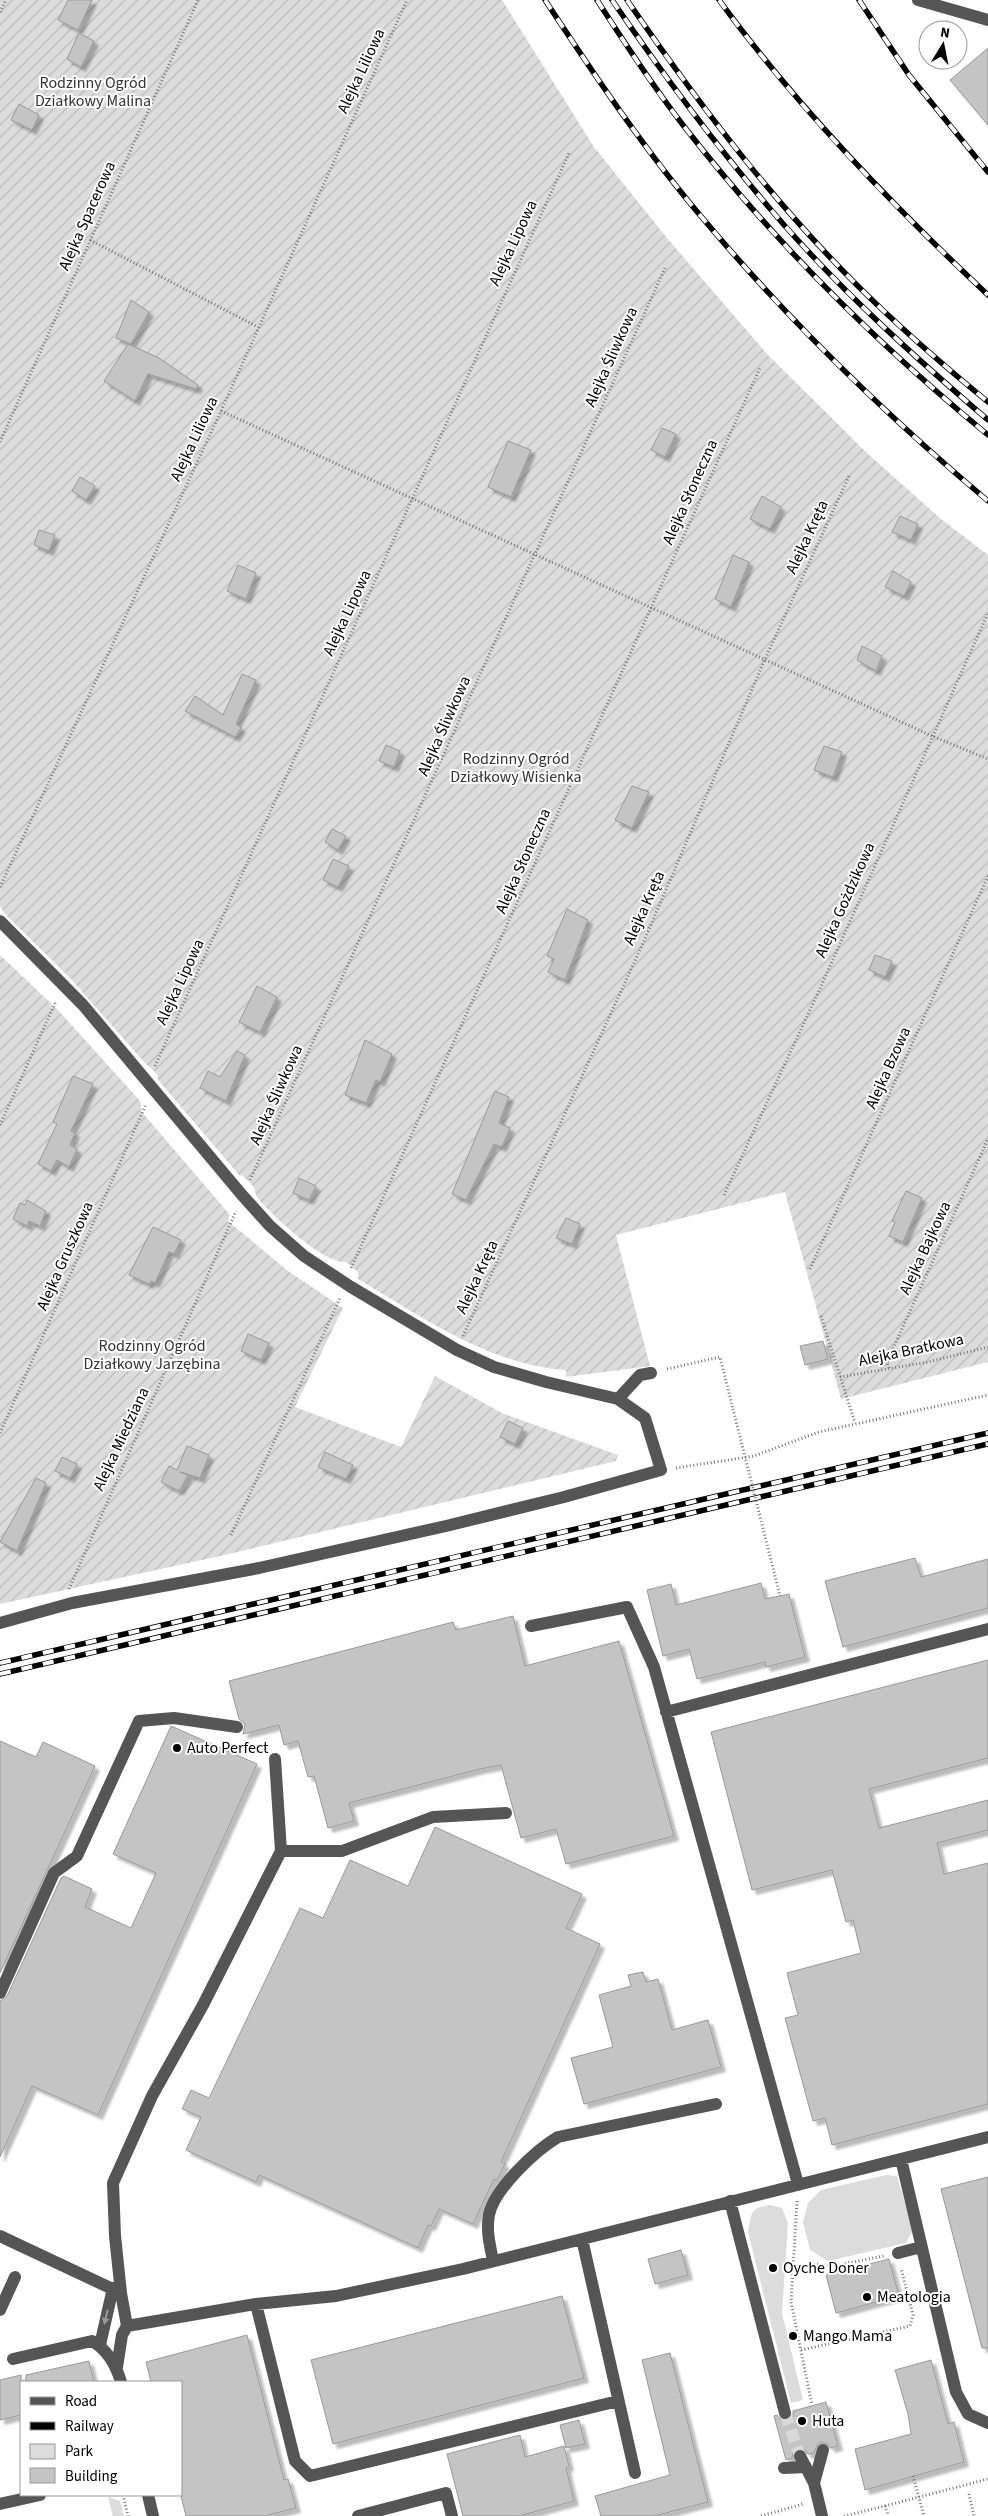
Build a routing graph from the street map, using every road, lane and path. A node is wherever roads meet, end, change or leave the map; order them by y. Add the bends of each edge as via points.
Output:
1 (6, 0) edge
2 (198, 0) edge
3 (407, 0) edge
4 (918, 0) edge
5 (0, 12) edge
6 (988, 20) edge
7 (569, 153) dead end
8 (90, 240) junction
9 (666, 266) dead end
10 (258, 327) junction
11 (760, 368) dead end
12 (221, 410) junction
13 (0, 442) edge
14 (850, 474) dead end
15 (413, 499) junction
16 (535, 552) junction
17 (652, 606) junction
18 (988, 614) edge
19 (765, 659) junction
20 (932, 736) junction
21 (988, 759) edge
22 (988, 876) edge
23 (0, 887) edge
24 (0, 920) edge
25 (64, 984) junction
26 (150, 1086) junction
27 (0, 1125) edge
28 (988, 1139) edge
29 (242, 1195) junction
30 (724, 1195) dead end
31 (810, 1269) dead end
32 (345, 1283) junction
33 (821, 1316) dead end
34 (988, 1346) edge
35 (456, 1350) junction
36 (889, 1368) junction
37 (651, 1373) joint
38 (840, 1377) junction
39 (988, 1395) edge
40 (618, 1399) junction
41 (855, 1423) junction
42 (0, 1433) edge
43 (661, 1470) junction
44 (231, 1535) dead end
45 (70, 1583) dead end
46 (780, 1596) dead end
47 (0, 1623) edge
48 (531, 1626) dead end
49 (988, 1629) edge
50 (666, 1712) junction
51 (237, 1727) dead end
52 (275, 1759) dead end
53 (506, 1813) dead end
54 (281, 1851) junction
55 (0, 1992) edge
56 (716, 2104) dead end
57 (988, 2137) edge
58 (901, 2158) junction
59 (798, 2184) junction
60 (730, 2201) junction
61 (0, 2236) edge
62 (582, 2239) junction
63 (921, 2247) junction
64 (898, 2253) junction
65 (494, 2261) junction
66 (793, 2268) junction
67 (15, 2277) dead end
68 (117, 2291) junction
69 (256, 2304) junction
70 (0, 2310) edge
71 (124, 2330) junction
72 (100, 2345) junction
73 (801, 2350) junction
74 (13, 2359) dead end
75 (117, 2367) junction
76 (121, 2381) edge
77 (618, 2400) junction
78 (812, 2405) dead end
79 (785, 2413) tunnel mouth
80 (988, 2423) edge
81 (823, 2450) dead end
82 (784, 2468) dead end
83 (635, 2473) dead end
84 (913, 2476) dead end
85 (988, 2479) edge
86 (814, 2483) junction
87 (969, 2494) dead end
88 (36, 2496) edge
89 (123, 2496) edge
90 (148, 2496) edge
91 (919, 2497) junction
92 (818, 2501) junction
93 (0, 2504) edge
94 (885, 2506) junction
95 (888, 2515) edge
96 (128, 2516) edge
97 (153, 2516) edge
98 (358, 2516) edge
99 (452, 2516) edge
100 (761, 2516) edge
101 (822, 2516) edge
102 (844, 2516) edge
103 (924, 2516) edge
104 (974, 2516) edge

1 - 5 path
2 - 8 path, Alejka Spacerowa
3 - 10 path, Alejka Liliowa
4 - 6 street
7 - 15 path, Alejka Lipowa
8 - 10 path
8 - 13 path, Alejka Spacerowa
9 - 16 path, Alejka Śliwkowa
10 - 12 path, Alejka Liliowa
11 - 17 path, Alejka Słoneczna
12 - 15 path
12 - 23 path, Alejka Liliowa
14 - 19 path, Alejka Kręta
15 - 16 path
15 - 26 path, Alejka Lipowa
16 - 17 path
16 - 29 path, Alejka Śliwkowa
17 - 19 path
17 - 32 path, Alejka Słoneczna
18 - 20 path, Alejka Gożdzikowa
19 - 20 path
19 - 35 path, Alejka Kręta via 644,941
20 - 21 path
20 - 30 path, Alejka Gożdzikowa
22 - 31 path, Alejka Bzowa
24 - 25 street
25 - 26 street
25 - 27 path
26 - 29 street
26 - 42 path, Alejka Gruszkowa
28 - 36 path, Alejka Bajkowa via 887,1362
29 - 32 street via 304,1256
29 - 45 path, Alejka Miedziana via 232,1224
32 - 35 street
32 - 44 path, Alejka Słoneczna
33 - 38 path
34 - 36 path, Alejka Bratkowa via 928,1362
35 - 40 street via 494,1367
36 - 38 path, Alejka Bratkowa
37 - 40 street via 640,1376
37 - 46 path, bridge via 720,1357
38 - 41 path
39 - 41 path
40 - 43 street via 645,1418
41 - 43 path via 819,1432 754,1456
43 - 47 street via 446,1526 259,1568 54,1608
48 - 50 street via 627,1607 654,1667
49 - 50 street
50 - 59 street
51 - 55 street via 174,1718 138,1721 77,1856 54,1873
52 - 54 street
53 - 54 street via 433,1817 342,1851
54 - 68 street via 152,2096 113,2184
56 - 65 street via 558,2137 542,2147 500,2192 489,2213 488,2233
57 - 58 street
58 - 59 street
58 - 63 street
59 - 60 street
59 - 66 path
60 - 62 street
60 - 79 street
61 - 68 street
62 - 65 street
62 - 77 street
63 - 64 street
63 - 80 street via 956,2392 968,2414
64 - 66 path via 833,2266 812,2264
64 - 73 path via 913,2315 910,2326
65 - 69 street via 336,2296
66 - 73 path via 791,2302
67 - 70 street
68 - 71 street
68 -> 72 street
69 - 71 street
69 - 77 street via 295,2462 310,2476
71 - 75 street
72 - 74 street via 92,2341
72 - 75 street
73 - 78 path
75 - 76 street
77 - 83 street
81 - 86 street
82 - 86 street via 803,2462
84 - 91 path
85 - 91 path
86 - 92 street
87 - 104 path
88 - 93 street
89 - 96 path
90 - 97 street
91 - 94 path
91 - 103 path
92 - 100 path
92 - 101 street
94 - 95 path
94 - 102 path
98 - 99 street via 446,2493

